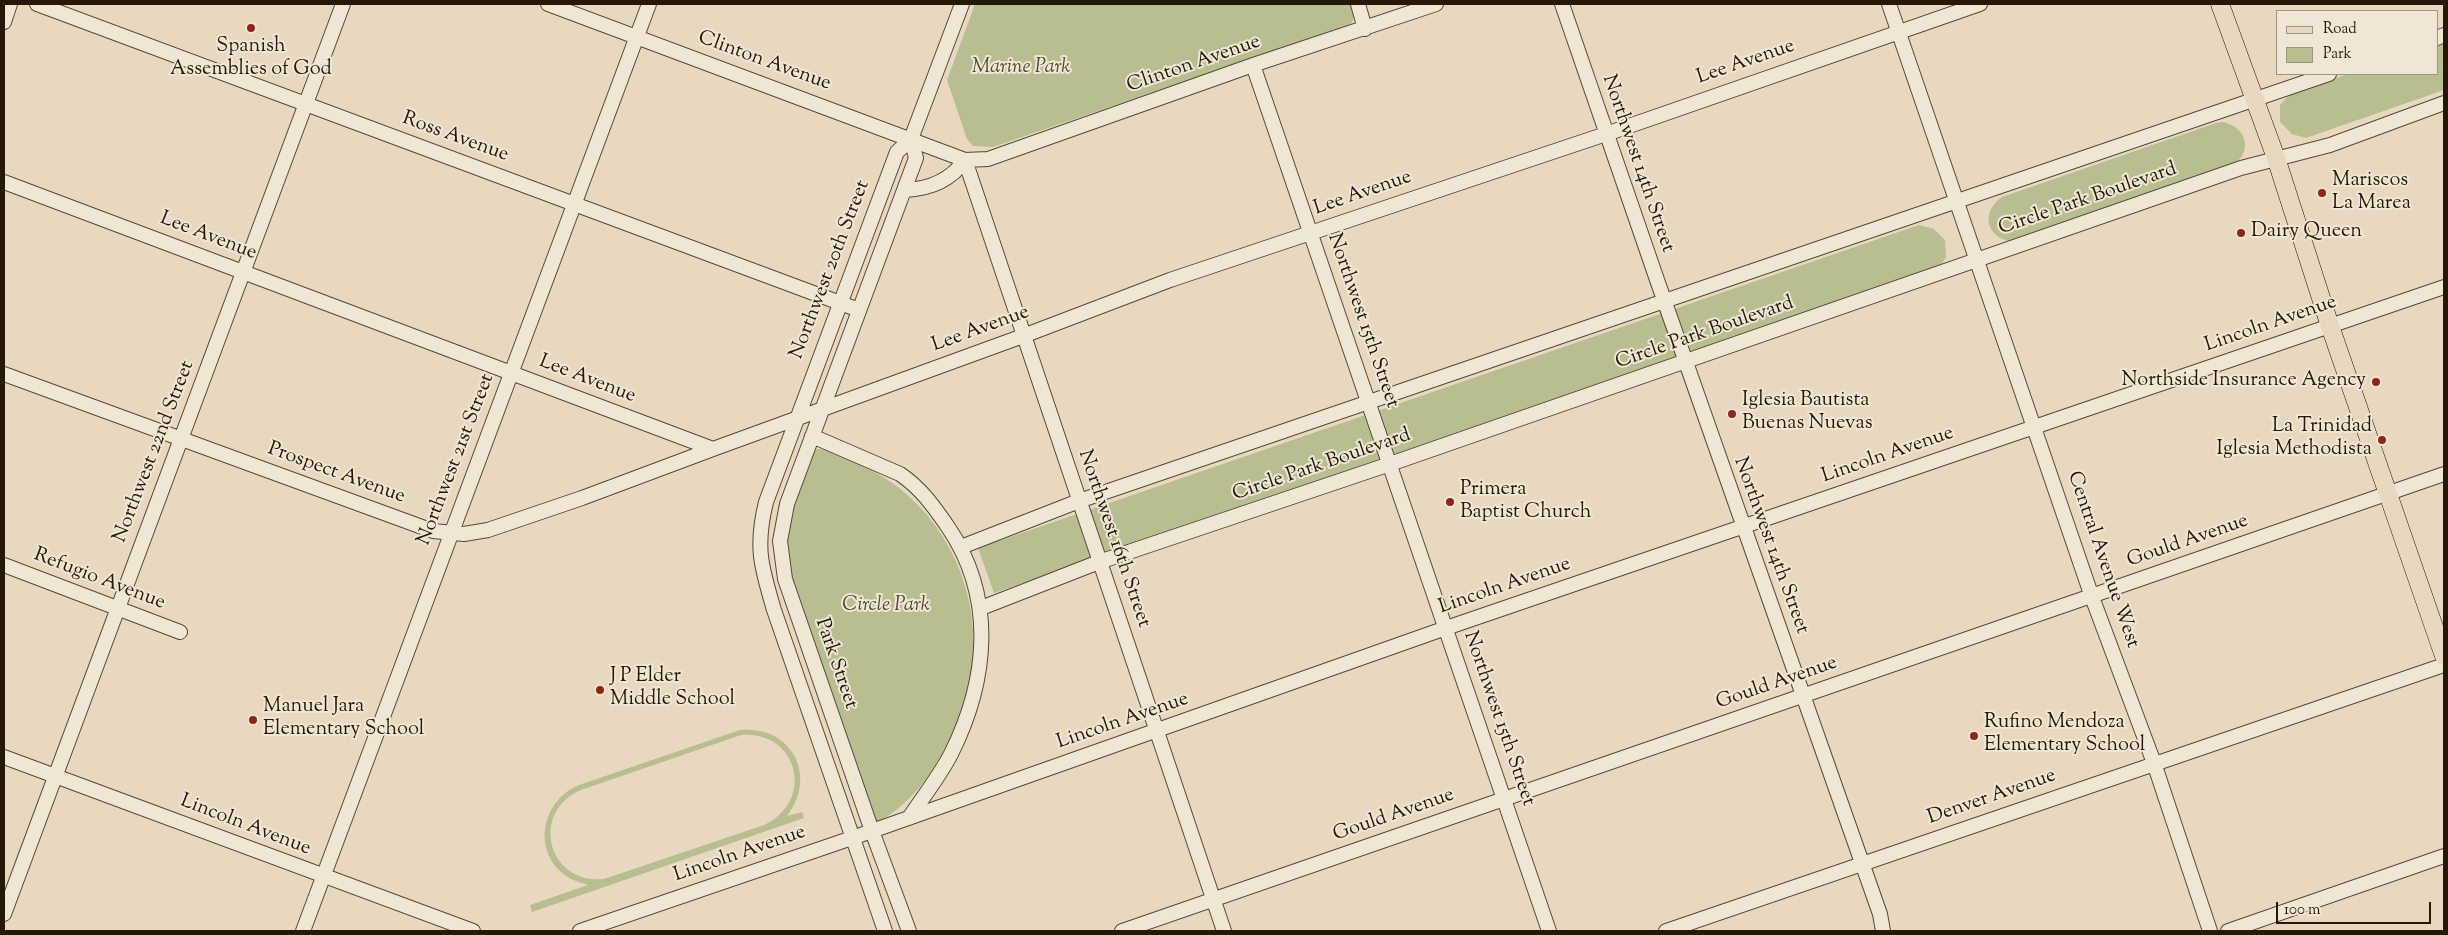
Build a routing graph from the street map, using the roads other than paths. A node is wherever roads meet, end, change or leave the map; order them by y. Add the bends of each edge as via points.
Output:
1 (10, 4) edge
2 (36, 4) edge
3 (342, 4) edge
4 (548, 4) edge
5 (649, 4) edge
6 (962, 4) edge
7 (1358, 4) edge
8 (1436, 4) edge
9 (1562, 4) edge
10 (1889, 4) edge
11 (1980, 4) edge
12 (2220, 4) edge
13 (4, 22) edge
14 (1366, 29) junction
15 (1899, 31) junction
16 (637, 36) junction
17 (1253, 65) junction
18 (2326, 75) edge
19 (2254, 99) junction
20 (2444, 103) edge
21 (305, 104) junction
22 (1606, 134) junction
23 (912, 139) junction
24 (2276, 158) junction
25 (965, 160) junction
26 (4, 182) edge
27 (904, 190) junction
28 (1957, 201) junction
29 (575, 204) junction
30 (1311, 233) junction
31 (1978, 260) junction
32 (244, 272) junction
33 (2444, 287) edge
34 (1663, 301) junction
35 (840, 303) junction
36 (859, 310) junction
37 (2330, 326) junction
38 (1023, 336) junction
39 (1685, 362) junction
40 (512, 372) junction
41 (4, 374) edge
42 (1368, 402) junction
43 (823, 407) junction
44 (796, 420) junction
45 (2034, 426) junction
46 (812, 436) junction
47 (181, 438) junction
48 (713, 449) junction
49 (1390, 464) junction
50 (2444, 474) edge
51 (2388, 493) junction
52 (1079, 501) junction
53 (1742, 528) junction
54 (450, 533) junction
55 (961, 547) junction
56 (1100, 562) junction
57 (4, 565) edge
58 (2092, 597) junction
59 (118, 608) junction
60 (981, 608) junction
61 (1446, 628) junction
62 (180, 632) dead end
63 (2444, 656) edge
64 (2444, 665) edge
65 (1803, 696) junction
66 (1156, 732) junction
67 (4, 757) edge
68 (2154, 763) junction
69 (55, 776) junction
70 (1504, 799) junction
71 (909, 818) junction
72 (872, 831) junction
73 (852, 838) junction
74 (2444, 856) edge
75 (1862, 865) junction
76 (323, 877) junction
77 (1212, 900) junction
78 (4, 914) edge
79 (622, 917) junction
80 (303, 931) edge
81 (473, 931) edge
82 (580, 931) edge
83 (616, 931) edge
84 (885, 931) edge
85 (909, 931) edge
86 (1122, 931) edge
87 (1224, 931) edge
88 (1550, 931) edge
89 (1666, 931) edge
90 (1883, 931) edge
91 (2210, 931) edge
92 (2228, 931) edge

1 - 13 street
2 - 21 street, Ross Avenue
3 - 21 street, Northwest 22nd Street
4 - 16 street, Clinton Avenue
5 - 16 street, Northwest 21st Street
6 - 23 street, Northwest 20th Street
7 - 14 street
8 - 14 street, Clinton Avenue
9 - 22 street, Northwest 14th Street
10 - 15 street, Central Avenue West
11 - 15 street, Lee Avenue
12 - 19 main road
14 - 17 street, Clinton Avenue
15 - 22 street, Lee Avenue
15 - 28 street, Central Avenue West
16 - 23 street, Clinton Avenue
16 - 29 street, Northwest 21st Street
17 - 25 street, Clinton Avenue via 988,159
17 - 30 street, Northwest 15th Street
18 - 19 street, Circle Park Boulevard
19 - 24 main road
19 - 28 street, Circle Park Boulevard
20 - 24 street, Circle Park Boulevard via 2330,145
21 - 29 street, Ross Avenue
21 - 32 street, Northwest 22nd Street
22 - 30 street, Lee Avenue
22 - 34 street, Northwest 14th Street
23 - 25 street, Clinton Avenue
23 - 27 street, Northwest 20th Street via 916,158
23 - 35 street, Northwest 20th Street via 896,152
24 - 31 street, Circle Park Boulevard
24 - 37 main road
25 - 27 street via 949,178 918,189
25 - 38 street, Northwest 16th Street
26 - 32 street, Lee Avenue
27 - 36 street, Northwest 20th Street
28 - 31 street, Central Avenue West
28 - 34 street, Circle Park Boulevard
29 - 35 street, Ross Avenue
29 - 40 street, Northwest 21st Street
30 - 38 street, Lee Avenue via 1170,280
30 - 42 street, Northwest 15th Street
31 - 39 street, Circle Park Boulevard
31 - 45 street, Central Avenue West
32 - 40 street, Lee Avenue
32 - 47 street, Northwest 22nd Street
33 - 37 street, Lincoln Avenue
34 - 39 street, Northwest 14th Street
34 - 42 street, Circle Park Boulevard
35 - 36 street, Ross Avenue
35 - 44 street, Northwest 20th Street
36 - 43 street, Northwest 20th Street
37 - 45 street, Lincoln Avenue
37 - 51 main road
38 - 43 street, Lee Avenue
38 - 52 street, Northwest 16th Street
39 - 49 street, Circle Park Boulevard
39 - 53 street, Northwest 14th Street
40 - 48 street, Lee Avenue
40 - 54 street, Northwest 21st Street
41 - 47 street, Prospect Avenue
42 - 49 street, Northwest 15th Street
42 - 52 street, Circle Park Boulevard
43 - 44 street, Lee Avenue
43 - 46 street, Park Street
44 - 48 street, Lee Avenue
44 - 73 street, Park Street via 766,502 760,526 760,557 774,610
45 - 53 street, Lincoln Avenue
45 - 58 street, Central Avenue West
46 - 55 street via 900,474 911,482 935,508
46 - 72 street, Park Street via 787,504 782,526 781,560
47 - 54 street, Prospect Avenue via 433,531
47 - 59 street, Northwest 22nd Street
48 - 54 street, Prospect Avenue via 488,530
49 - 56 street, Circle Park Boulevard
49 - 61 street, Northwest 15th Street
50 - 51 street, Gould Avenue
51 - 58 street, Gould Avenue
51 - 63 main road
52 - 55 street, Circle Park Boulevard
52 - 56 street, Northwest 16th Street
53 - 61 street, Lincoln Avenue
53 - 65 street, Northwest 14th Street
54 - 76 street, Northwest 21st Street
55 - 60 street
56 - 60 street, Circle Park Boulevard
56 - 66 street, Northwest 16th Street
57 - 59 street, Refugio Avenue
58 - 65 street, Gould Avenue
58 - 68 street, Central Avenue West
59 - 62 street, Refugio Avenue
59 - 69 street, Northwest 22nd Street
60 - 71 street via 982,650 965,720 944,767
61 - 66 street, Lincoln Avenue
61 - 70 street, Northwest 15th Street
64 - 68 street, Denver Avenue
65 - 70 street, Gould Avenue
65 - 75 street, Northwest 14th Street
66 - 71 street, Lincoln Avenue
66 - 77 street, Northwest 16th Street
67 - 69 street, Lincoln Avenue
68 - 75 street, Denver Avenue
68 - 91 street, Central Avenue West
69 - 76 street, Lincoln Avenue
69 - 78 street, Northwest 22nd Street
70 - 77 street, Gould Avenue
70 - 88 street, Northwest 15th Street
71 - 72 street, Lincoln Avenue
72 - 73 street, Lincoln Avenue
72 - 85 street, Park Street
73 - 79 street, Lincoln Avenue
73 - 84 street, Park Street
74 - 92 street
75 - 89 street, Denver Avenue
75 - 90 street, Northwest 14th Street
76 - 80 street, Northwest 21st Street
76 - 81 street, Lincoln Avenue
77 - 86 street, Gould Avenue
77 - 87 street, Northwest 16th Street
79 - 82 street, Lincoln Avenue
79 - 83 street

